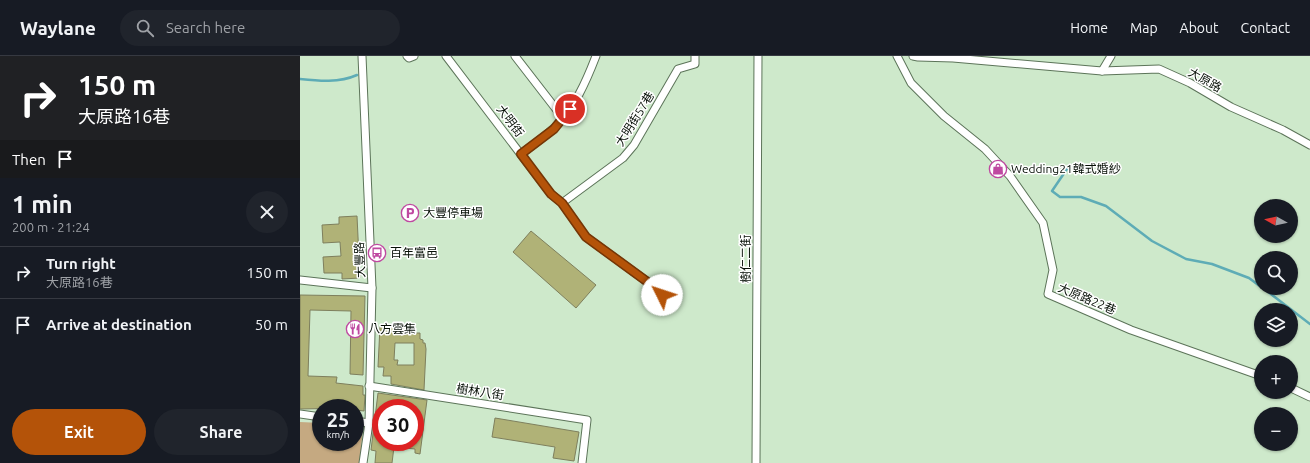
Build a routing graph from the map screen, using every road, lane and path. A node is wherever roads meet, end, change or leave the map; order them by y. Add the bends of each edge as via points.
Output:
1 (362, 56) edge
2 (407, 56) edge
3 (414, 56) edge
4 (446, 56) edge
5 (516, 56) edge
6 (596, 56) edge
7 (695, 56) edge
8 (758, 56) edge
9 (897, 56) edge
10 (917, 56) edge
11 (1111, 56) edge
12 (986, 59) edge
13 (1102, 71) junction
14 (563, 118) junction
15 (1310, 145) edge
16 (521, 154) junction
17 (562, 203) junction
18 (300, 280) edge
19 (372, 288) junction
20 (662, 295) dead end
21 (1254, 374) edge
22 (369, 386) junction
23 (1298, 391) edge
24 (1310, 397) edge
25 (300, 414) edge
26 (312, 416) edge
27 (364, 422) edge
28 (369, 423) junction
29 (363, 463) edge
30 (582, 463) edge
31 (756, 463) edge

1 - 19 street, 大豐路
2 - 3 street
4 - 16 street, 大明街
5 - 14 street
6 - 14 street via 582,90
7 - 17 street, 大明街57巷 via 695,64 678,69 634,145 623,158
8 - 31 street, 樹仁二街
9 - 21 street, 大原路22巷 via 911,83 944,116 985,149 1010,176 1043,223 1053,270 1048,294 1131,330
10 - 12 street, 大原路
11 - 13 street
12 - 13 street, 大原路
13 - 15 street, 大原路 via 1158,69
14 - 16 street via 554,129
16 - 17 street, 大明街 via 551,194
17 - 20 street, 大明街 via 586,237
18 - 19 street
19 - 22 street, 大豐路
22 - 28 street, 大豐路
22 - 30 street, 樹林八街 via 587,420
23 - 24 street
25 - 26 street
27 - 28 street
28 - 29 street, 大豐路

